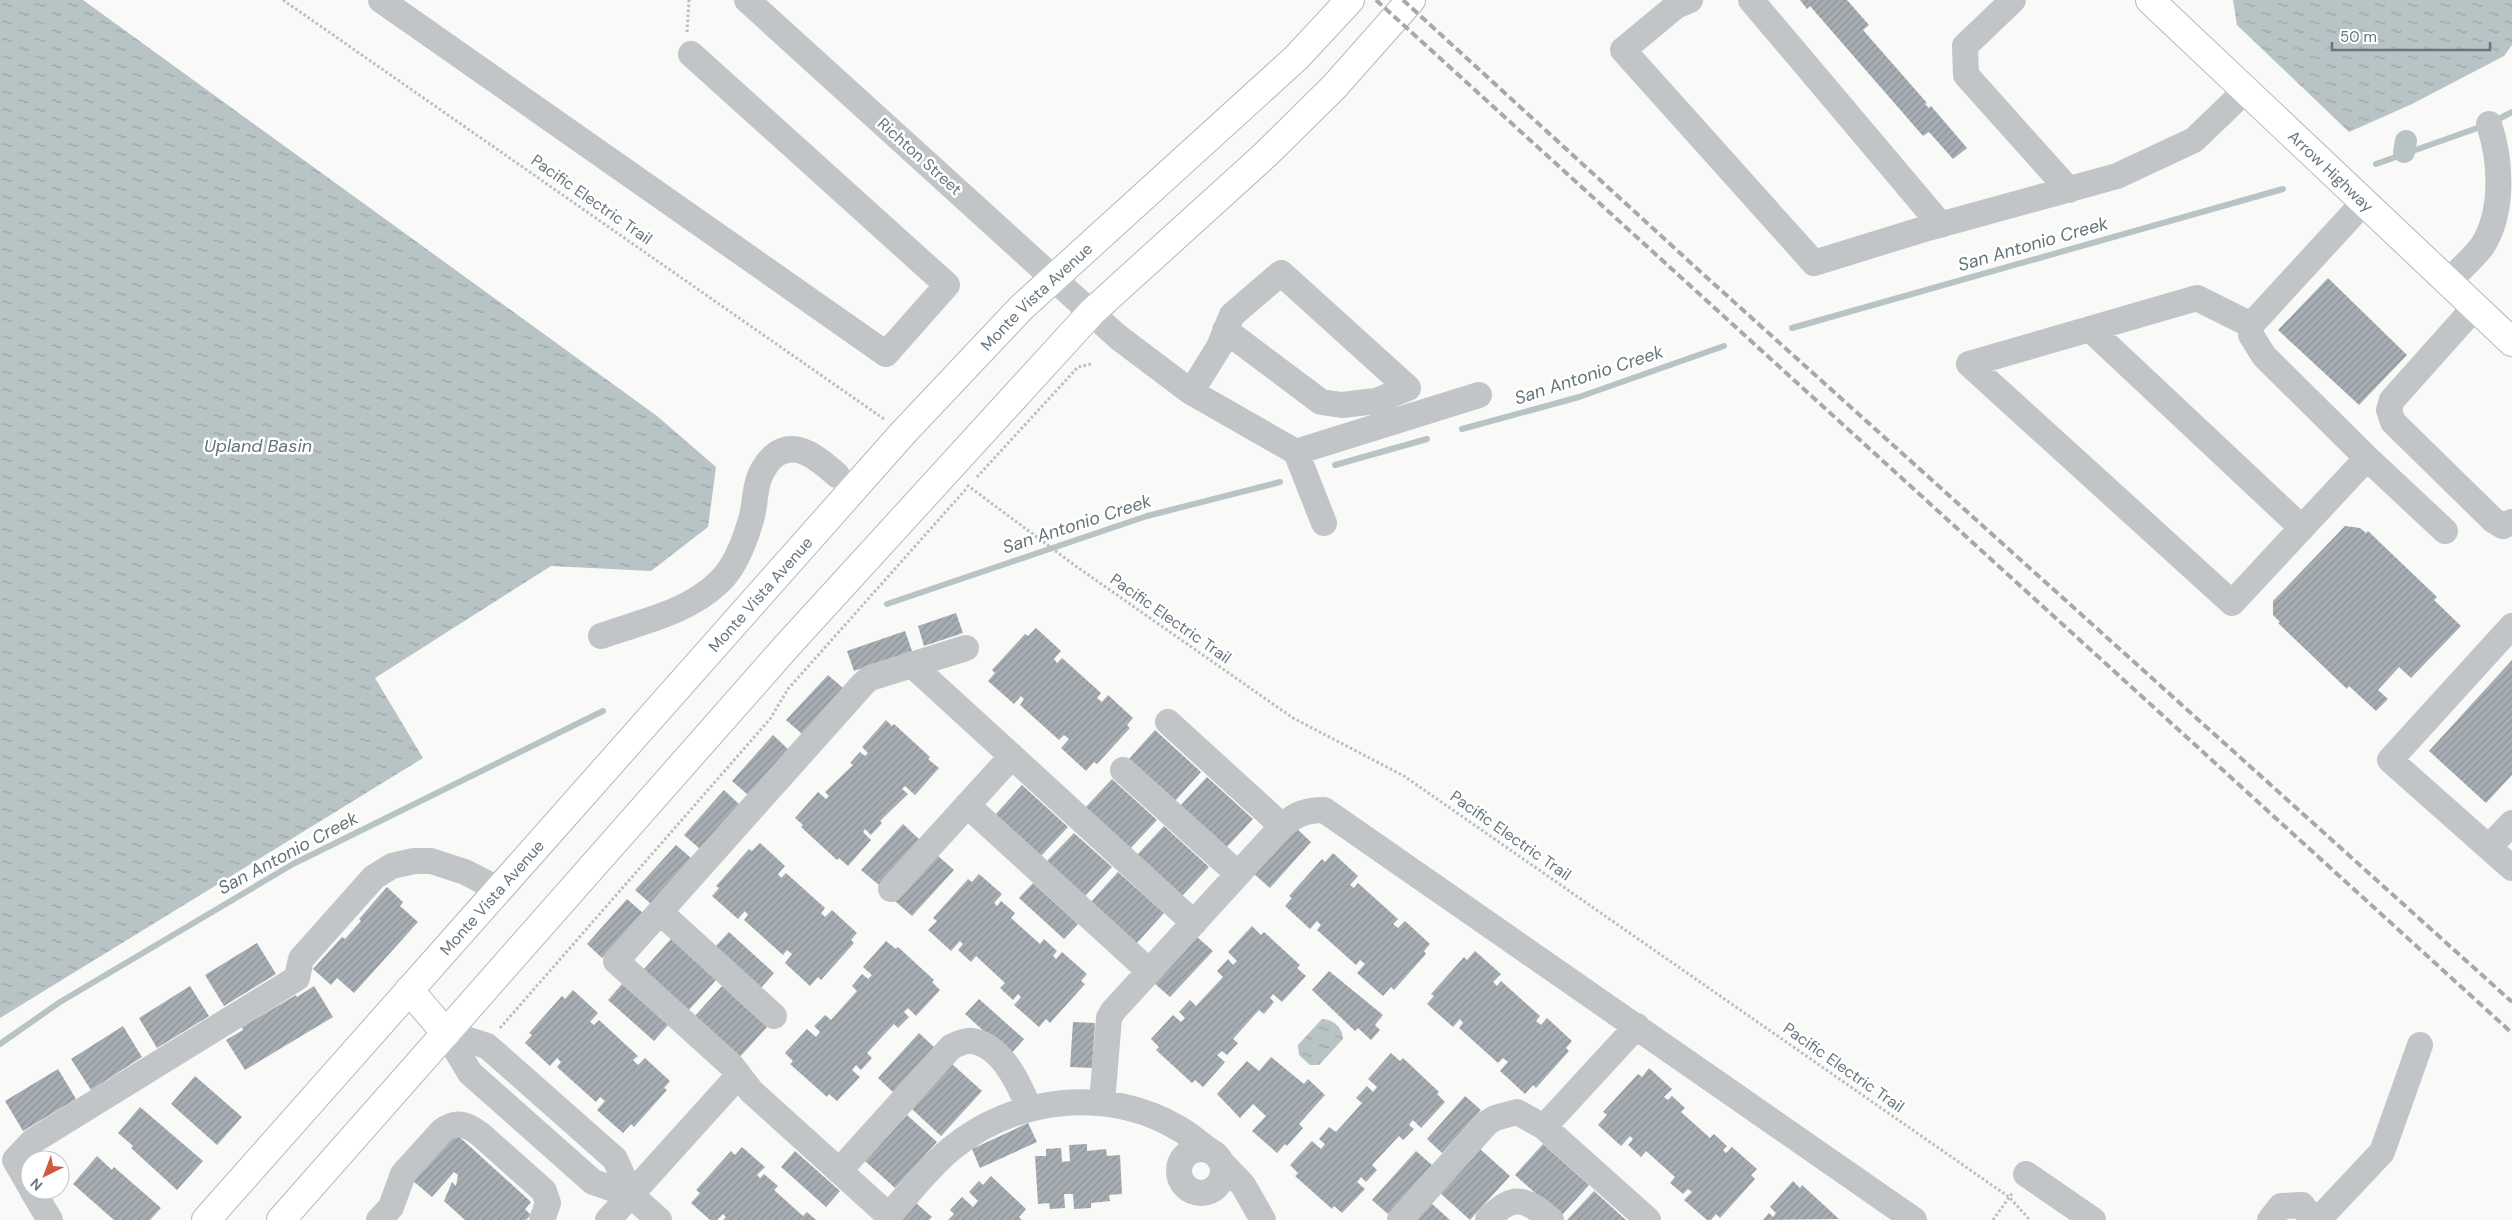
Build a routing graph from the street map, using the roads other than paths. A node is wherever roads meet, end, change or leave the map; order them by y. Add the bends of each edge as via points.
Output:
1 (381, 0) edge
2 (747, 0) edge
3 (1350, 0) edge
4 (1411, 0) edge
5 (1690, 0) edge
6 (1751, 0) edge
7 (2013, 0) edge
8 (2150, 0) edge
9 (689, 44) road end
10 (2246, 90) junction
11 (2489, 124) dead end
12 (2069, 190) junction
13 (2364, 202) junction
14 (1941, 225) junction
15 (1053, 278) junction
16 (2448, 282) junction
17 (2475, 307) junction
18 (1092, 312) junction
19 (2251, 325) junction
20 (2090, 329) junction
21 (1225, 330) junction
22 (2512, 342) edge
23 (1192, 392) junction
24 (1479, 395) dead end
25 (1296, 452) junction
26 (2367, 458) junction
27 (837, 475) dead end
28 (2512, 522) edge
29 (1324, 523) dead end
30 (2302, 528) junction
31 (2445, 531) dead end
32 (2512, 626) edge
33 (601, 636) dead end
34 (966, 648) dead end
35 (911, 664) junction
36 (1168, 722) dead end
37 (1012, 756) junction
38 (1123, 770) dead end
39 (967, 805) junction
40 (2512, 823) edge
41 (1282, 826) junction
42 (2489, 847) junction
43 (2512, 868) edge
44 (1238, 874) junction
45 (498, 889) junction
46 (891, 889) dead end
47 (660, 912) junction
48 (1194, 923) junction
49 (1149, 971) junction
50 (409, 990) junction
51 (774, 1016) dead end
52 (1637, 1026) junction
53 (446, 1033) junction
54 (2420, 1046) dead end
55 (739, 1076) junction
56 (1102, 1103) junction
57 (1029, 1108) junction
58 (1544, 1127) junction
59 (24, 1150) edge
60 (20, 1155) edge
61 (20, 1169) edge
62 (840, 1171) junction
63 (2026, 1174) dead end
64 (631, 1195) junction
65 (38, 1200) edge
66 (392, 1216) edge
67 (1911, 1219) edge
68 (50, 1220) edge
69 (206, 1220) edge
70 (281, 1220) edge
71 (542, 1220) edge
72 (608, 1220) edge
73 (659, 1220) edge
74 (1263, 1220) edge
75 (1400, 1220) edge
76 (1488, 1220) edge
77 (1551, 1220) edge
78 (1648, 1220) edge
79 (2093, 1220) edge
80 (2270, 1220) edge
81 (2313, 1220) edge
82 (2318, 1220) edge

1 - 9 street via 886,354 947,285
2 - 15 street, Richton Street
3 - 15 main road, Monte Vista Avenue via 1296,58
4 - 18 main road via 1334,87 1265,155
5 - 14 street via 1676,6 1623,50 1814,263
6 - 14 street
7 - 12 street via 1965,46 1966,75
8 - 10 main road, Arrow Highway
10 - 12 street via 2194,140 2117,176
10 - 13 main road, Arrow Highway
11 - 16 street via 2497,148 2498,188 2492,226 2482,246
12 - 14 street
13 - 16 main road, Arrow Highway
13 - 19 street
15 - 18 street, Richton Street
15 - 45 main road, Monte Vista Avenue via 894,426
16 - 17 main road, Arrow Highway
17 - 22 main road, Arrow Highway
17 - 28 street via 2392,400 2389,410 2393,422 2493,520 2503,526
18 - 23 street, Richton Street
18 - 53 main road via 958,478 786,647
19 - 20 street via 2196,298
19 - 26 street via 2250,335 2264,356
20 - 30 street
20 - 30 street via 1969,364 2232,603
21 - 21 street via 1232,315 1281,274 1408,388 1376,401 1342,405 1321,402
21 - 23 street via 1219,347
23 - 25 street, Richton Street
24 - 25 street
25 - 29 street
26 - 30 street
26 - 31 street
27 - 33 street via 820,459 797,449 780,452 769,461 758,480 751,522 735,559 719,582 696,601
32 - 42 street via 2390,760
34 - 35 street
35 - 37 street
35 - 47 street via 870,678 863,684
36 - 41 street
37 - 39 street
37 - 48 street
38 - 44 street
39 - 46 street
39 - 49 street
40 - 42 street
41 - 44 street
41 - 52 street via 1295,815 1309,810 1324,810
42 - 43 street
44 - 48 street
45 - 50 main road, Monte Vista Avenue
45 - 59 street via 465,872 431,861 392,866 374,877 301,959 297,978 33,1141
47 - 51 street
47 - 55 street via 616,961 731,1065
48 - 49 street
49 - 56 street via 1109,1018
50 - 53 main road
50 - 69 main road, Monte Vista Avenue
52 - 58 street
52 - 67 street
53 - 64 street via 470,1073 593,1182
53 - 70 main road
54 - 82 street via 2382,1152
55 - 62 street via 751,1091
55 - 64 street
56 - 57 street via 1060,1103
56 - 74 street via 1166,1122 1215,1156 1243,1185
57 - 62 street via 1006,1116 961,1141 929,1170 889,1216
57 - 62 street via 1010,1068 987,1048 972,1041 962,1042 950,1047
58 - 75 street via 1516,1112 1495,1118
58 - 78 street
60 - 61 street via 15,1160
63 - 79 street
64 - 72 street
64 - 73 street
65 - 68 street
66 - 71 street via 403,1174 442,1131 449,1125 458,1124 471,1127 544,1191 548,1203
76 - 77 street via 1514,1202 1534,1205
80 - 81 street via 2281,1206 2302,1205

